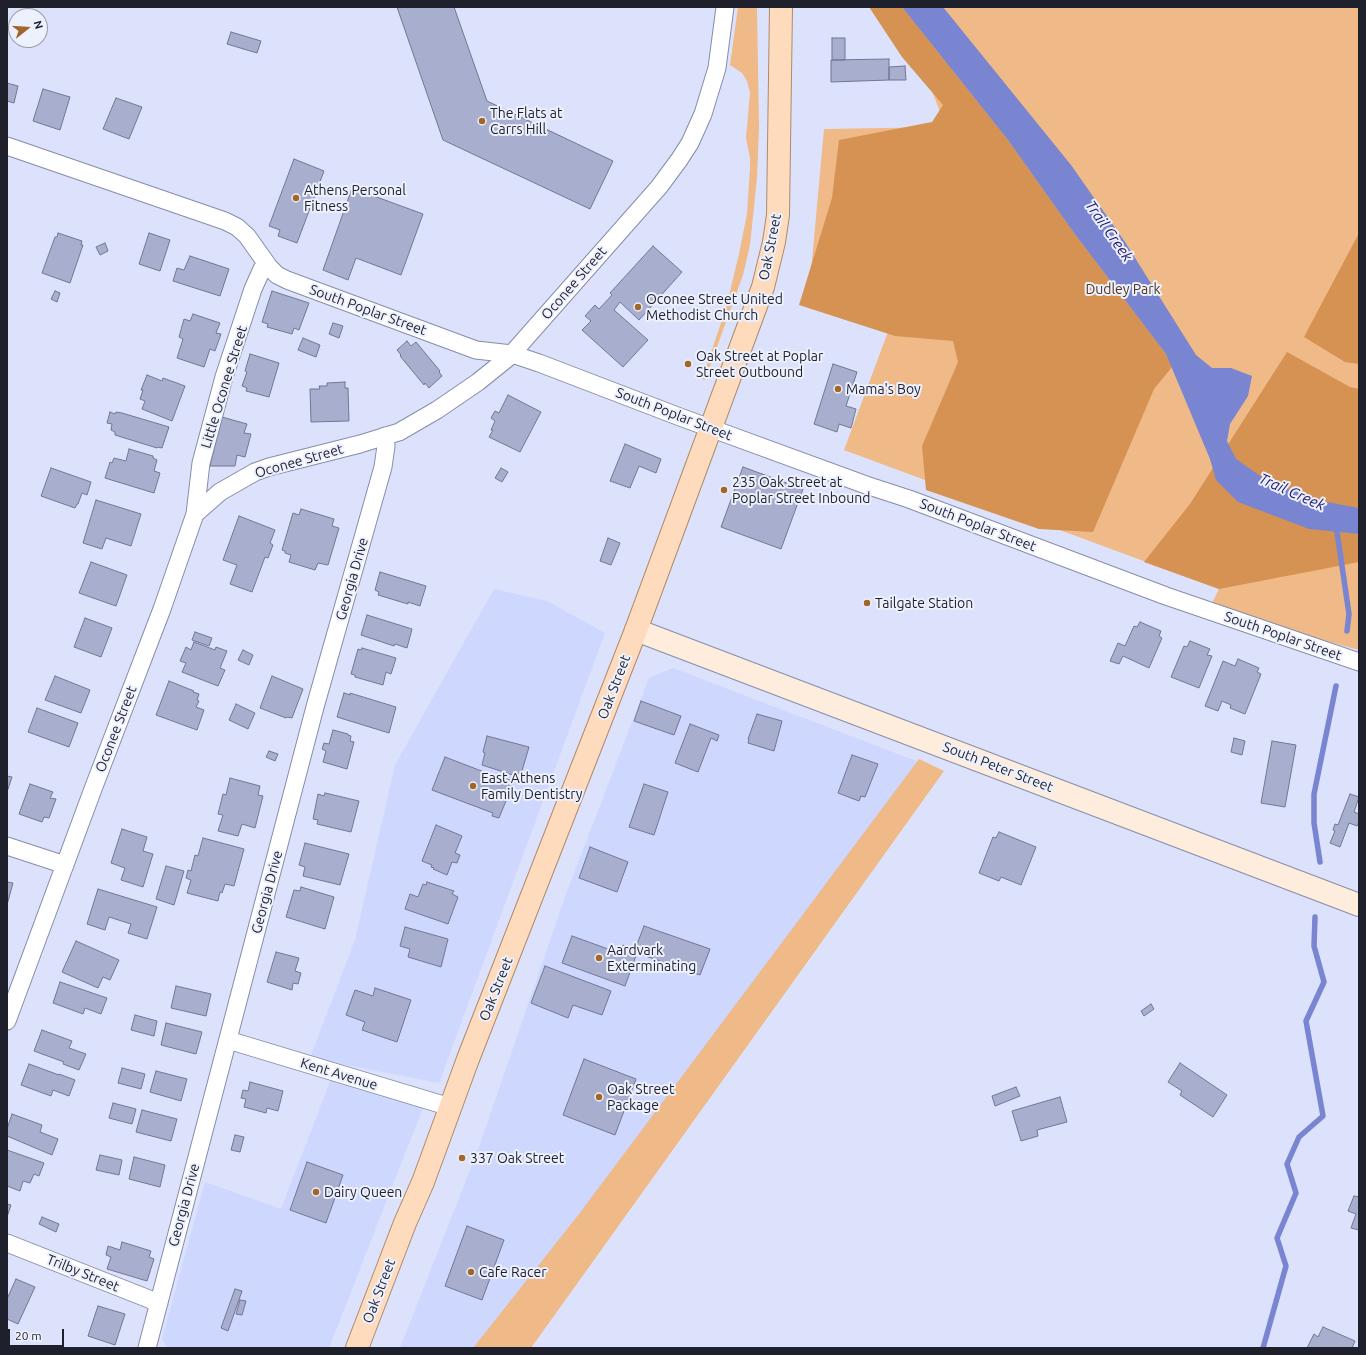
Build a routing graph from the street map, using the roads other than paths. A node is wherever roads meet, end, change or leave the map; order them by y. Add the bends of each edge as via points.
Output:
1 (725, 7) edge
2 (781, 7) edge
3 (7, 146) edge
4 (267, 264) junction
5 (512, 354) junction
6 (711, 428) junction
7 (385, 436) junction
8 (194, 514) junction
9 (636, 630) junction
10 (1359, 662) edge
11 (7, 846) edge
12 (65, 865) junction
13 (1359, 905) edge
14 (7, 1021) edge
15 (228, 1040) junction
16 (450, 1107) junction
17 (7, 1242) edge
18 (159, 1303) junction
19 (361, 1347) edge
20 (147, 1348) edge

1 - 5 street, Oconee Street via 718,68 703,114 690,143 659,187
2 - 6 main road, Oak Street via 778,215 774,242 763,287
3 - 4 street, South Poplar Street via 225,221 247,236
4 - 5 street, South Poplar Street via 277,275 287,280 476,350
4 - 8 street, Little Oconee Street via 253,289 224,377 202,463
5 - 6 street, South Poplar Street
5 - 7 street, Oconee Street via 478,382 437,410 399,432
6 - 9 main road, Oak Street
6 - 10 street, South Poplar Street via 1166,596
7 - 8 street, Oconee Street via 255,472 220,492
7 - 15 street, Georgia Drive via 383,467 315,708
8 - 12 street, Oconee Street via 162,609
9 - 13 street, South Peter Street
9 - 16 main road, Oak Street
11 - 12 street
12 - 14 street, Oconee Street
15 - 16 street, Kent Avenue
15 - 18 street, Georgia Drive
16 - 19 main road, Oak Street via 423,1182 402,1230
17 - 18 street, Trilby Street
18 - 20 street, Georgia Drive

